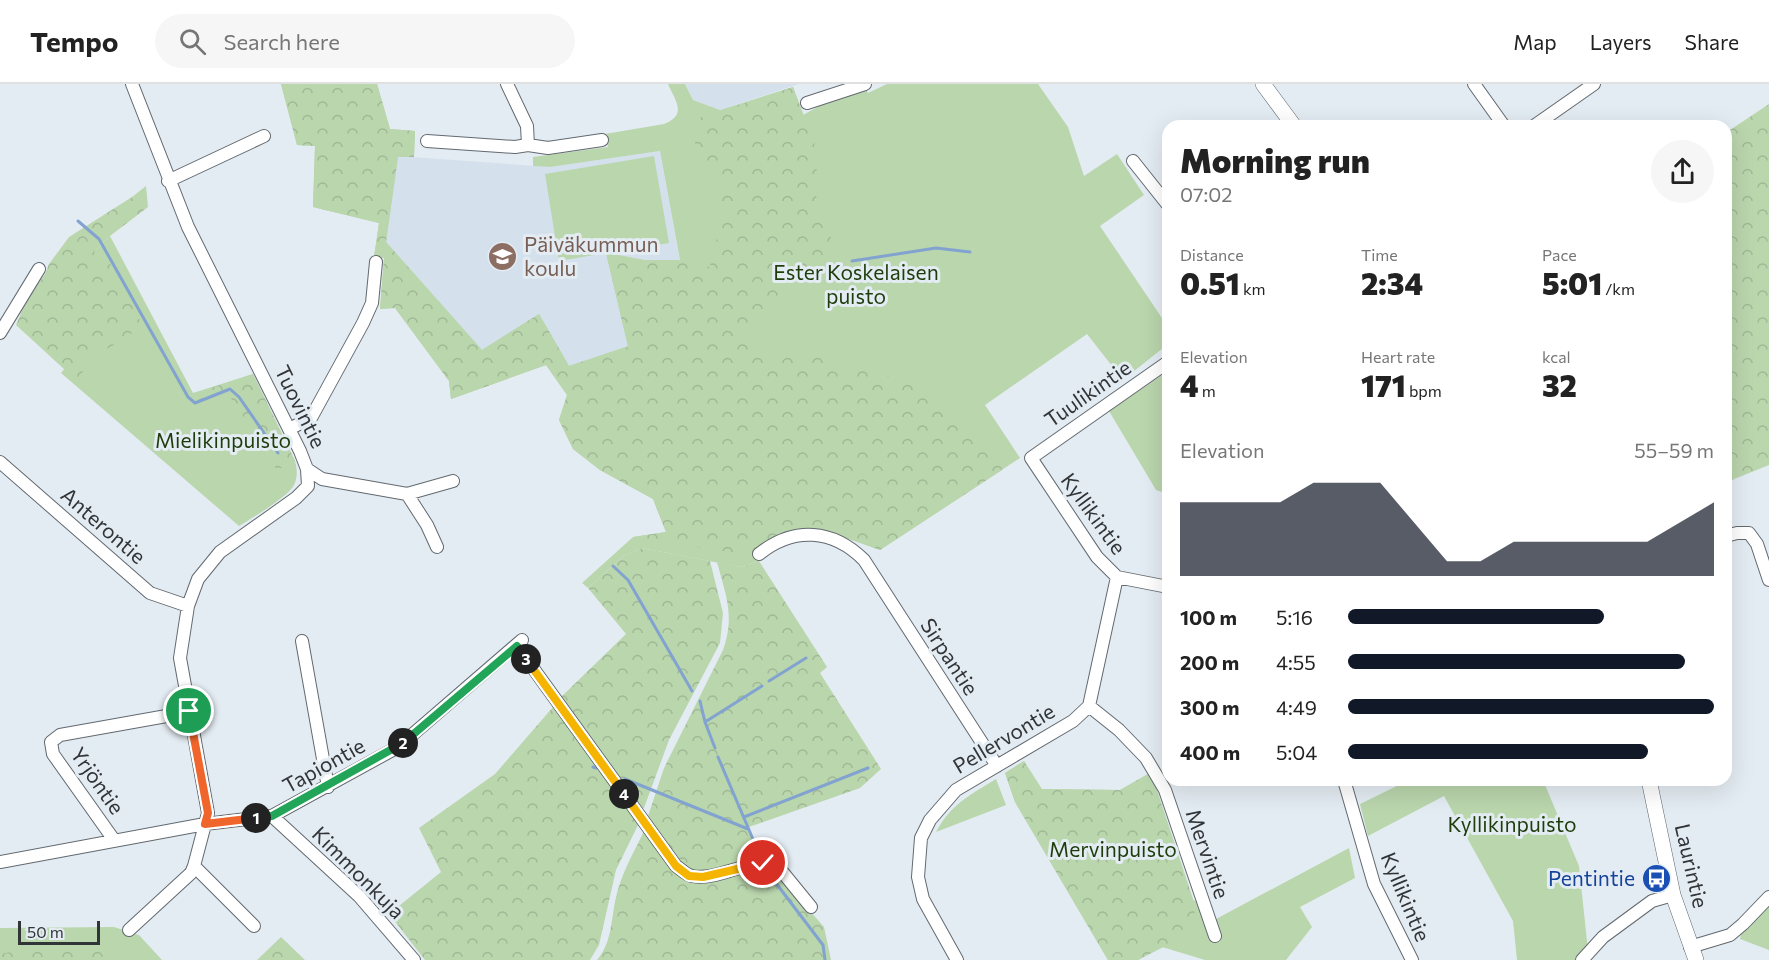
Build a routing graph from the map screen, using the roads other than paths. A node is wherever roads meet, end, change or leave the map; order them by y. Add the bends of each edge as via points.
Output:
1 (132, 84) edge
2 (507, 84) edge
3 (864, 84) edge
4 (1263, 84) edge
5 (1474, 84) edge
6 (1594, 84) edge
7 (807, 103) dead end
8 (1290, 120) edge
9 (1500, 120) edge
10 (1543, 120) edge
11 (264, 136) dead end
12 (602, 140) dead end
13 (427, 141) dead end
14 (528, 145) junction
15 (1133, 161) dead end
16 (168, 181) junction
17 (1162, 197) edge
18 (376, 262) dead end
19 (39, 269) dead end
20 (0, 333) edge
21 (1162, 366) edge
22 (289, 429) junction
23 (1030, 458) joint
24 (0, 462) edge
25 (308, 469) junction
26 (453, 481) dead end
27 (406, 494) junction
28 (1732, 534) edge
29 (437, 547) dead end
30 (759, 554) dead end
31 (1117, 577) junction
32 (1769, 580) edge
33 (1162, 586) edge
34 (188, 606) junction
35 (302, 641) dead end
36 (1089, 706) junction
37 (189, 711) junction
38 (997, 766) junction
39 (1162, 785) edge
40 (1163, 786) edge
41 (1346, 786) edge
42 (1650, 786) edge
43 (328, 787) junction
44 (272, 816) junction
45 (205, 824) junction
46 (114, 840) junction
47 (0, 862) edge
48 (194, 866) junction
49 (1673, 895) junction
50 (1769, 897) edge
51 (811, 907) dead end
52 (254, 926) dead end
53 (129, 930) dead end
54 (1215, 936) dead end
55 (1693, 953) edge
56 (414, 960) edge
57 (957, 960) edge
58 (1412, 960) edge
59 (1582, 960) edge

1 - 16 street, Tuovintie
2 - 14 street via 527,126
3 - 7 street
4 - 8 street
5 - 9 street
6 - 10 street
11 - 16 street
12 - 14 street via 548,148
13 - 14 street
15 - 17 street
16 - 22 street, Tuovintie
18 - 22 street via 372,303 363,322 311,418
19 - 20 street
21 - 23 street, Tuulikintie
22 - 25 street, Tuovintie
23 - 31 street, Kyllikintie via 1096,557
24 - 34 street, Anterontie via 150,593
25 - 27 street via 322,479
25 - 34 street, Tuovintie via 308,486 296,498 220,552 198,579
26 - 27 street
27 - 29 street
28 - 32 street via 1749,533 1757,544
30 - 38 street, Sirpantie via 778,541 813,535 846,545 870,564
31 - 33 street, Kyllikintie
31 - 36 street
34 - 37 street, Tuovintie via 180,658
35 - 43 street
36 - 38 street, Pellervontie via 1073,721
36 - 39 street, Mervintie via 1119,729 1146,758
37 - 45 street, Tuovintie via 208,813
37 - 46 street, Yrjöntie via 60,735 51,742 53,754
38 - 57 street, Pellervontie via 956,790 930,820 921,838 918,877 923,899
40 - 54 street, Mervintie
41 - 58 street, Kyllikintie via 1374,885
42 - 49 street, Laurintie
43 - 44 street, Tapiontie
43 - 51 street, Tapiontie via 398,747 520,643 676,866 689,876 703,877 763,863 773,865
44 - 45 street, Tapiontie
44 - 56 street, Kimmonkuja via 359,896
45 - 46 street, Tapiontie
45 - 48 street, Tuovintie
46 - 47 street, Tapiontie
48 - 52 street
48 - 53 street
49 - 55 street, Laurintie
49 - 59 street via 1652,901 1602,937
50 - 55 street via 1730,935

